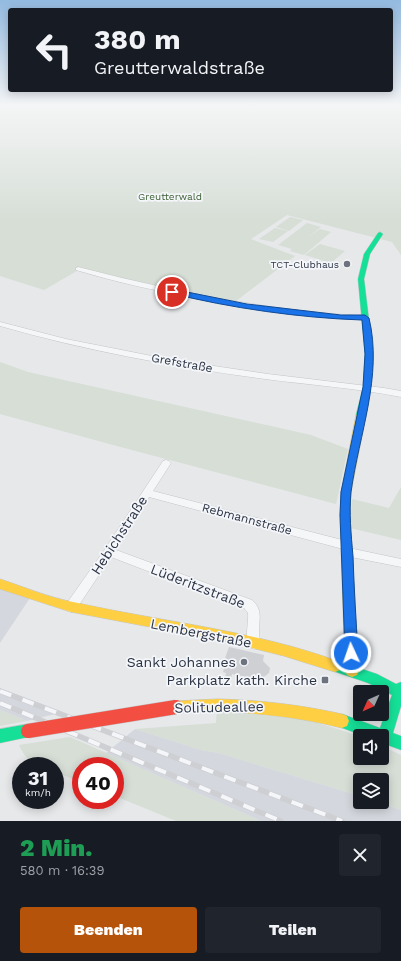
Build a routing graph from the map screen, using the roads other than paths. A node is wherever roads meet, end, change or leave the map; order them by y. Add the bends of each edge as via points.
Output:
1 (380, 234) dead end
2 (78, 269) dead end
3 (365, 318) junction
4 (0, 324) edge
5 (367, 387) junction
6 (401, 394) edge
7 (166, 463) dead end
8 (147, 493) junction
9 (346, 549) junction
10 (109, 552) junction
11 (401, 563) edge
12 (0, 584) edge
13 (71, 607) junction
14 (254, 643) junction
15 (352, 671) junction
16 (400, 690) edge
17 (363, 729) edge
18 (387, 729) edge
19 (0, 736) edge
20 (389, 738) edge
21 (401, 743) edge

1 - 3 street via 367,254 361,279
2 - 3 street via 143,286 247,306
3 - 5 street via 368,347
4 - 5 street, Grefstraße via 42,337 211,369
5 - 6 street, Grefstraße
5 - 9 street via 346,492
7 - 8 street, Hebichstraße
8 - 9 street, Rebmannstraße
8 - 10 street, Hebichstraße
9 - 11 street, Rebmannstraße
9 - 15 street
10 - 13 street, Hebichstraße
10 - 14 street, Lüderitzstraße via 248,604 255,613
12 - 13 street, Lembergstraße
13 - 14 street, Lembergstraße
14 - 15 street, Lembergstraße
15 - 16 street, Lembergstraße
16 - 18 street
17 - 19 street, Solitudeallee, bridge via 316,714 272,706 210,704 127,714
20 - 21 street, Solitudeallee

